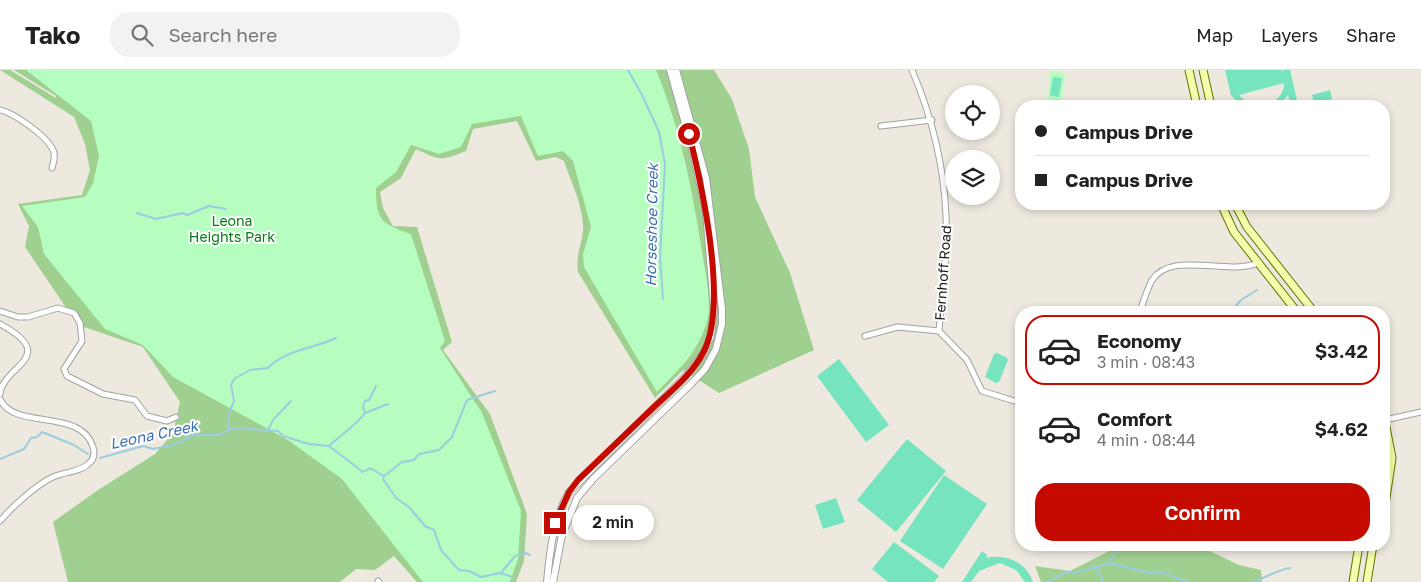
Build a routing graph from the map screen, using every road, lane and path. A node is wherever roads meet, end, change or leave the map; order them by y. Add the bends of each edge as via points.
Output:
1 (670, 70) edge
2 (676, 70) edge
3 (912, 70) edge
4 (1188, 70) edge
5 (1203, 70) edge
6 (1196, 100) edge
7 (1210, 100) edge
8 (0, 110) edge
9 (932, 120) junction
10 (881, 126) dead end
11 (52, 168) dead end
12 (1223, 210) edge
13 (1238, 210) edge
14 (1258, 263) junction
15 (1142, 306) edge
16 (1292, 306) edge
17 (1309, 306) edge
18 (0, 310) edge
19 (0, 324) edge
20 (939, 331) junction
21 (865, 336) dead end
22 (0, 394) edge
23 (0, 399) edge
24 (1015, 401) edge
25 (1421, 412) edge
26 (176, 417) dead end
27 (1390, 418) edge
28 (1390, 448) edge
29 (1390, 471) edge
30 (0, 521) edge
31 (1358, 551) edge
32 (1372, 551) edge
33 (547, 582) edge
34 (553, 582) edge
35 (1353, 582) edge
36 (1367, 582) edge

1 - 33 street via 694,152 706,211 714,309 711,336 703,354 685,377 569,492 558,513 551,539
2 - 34 street via 706,178 722,309 719,340 705,369 577,498 562,535
3 - 9 street, Fernhoff Road
4 - 6 main road
5 - 7 main road
8 - 11 street via 47,141 54,150
9 - 10 street
9 - 20 street, Fernhoff Road via 941,163 946,218
12 - 14 main road via 1234,232
13 - 17 main road via 1247,227
14 - 15 street via 1244,268 1189,264 1165,269 1152,280
14 - 16 main road
18 - 26 street via 18,317 58,308 74,313 80,322 82,341 64,369 67,376 103,394 135,400 143,413 154,419 167,421
19 - 22 street via 18,334 27,348 25,358 0,388
20 - 21 street via 898,327
20 - 24 street via 967,360 982,391
23 - 30 street via 9,411 67,424 83,431 94,452 87,466 51,477
25 - 27 street
28 - 29 main road
31 - 35 main road
32 - 36 main road

